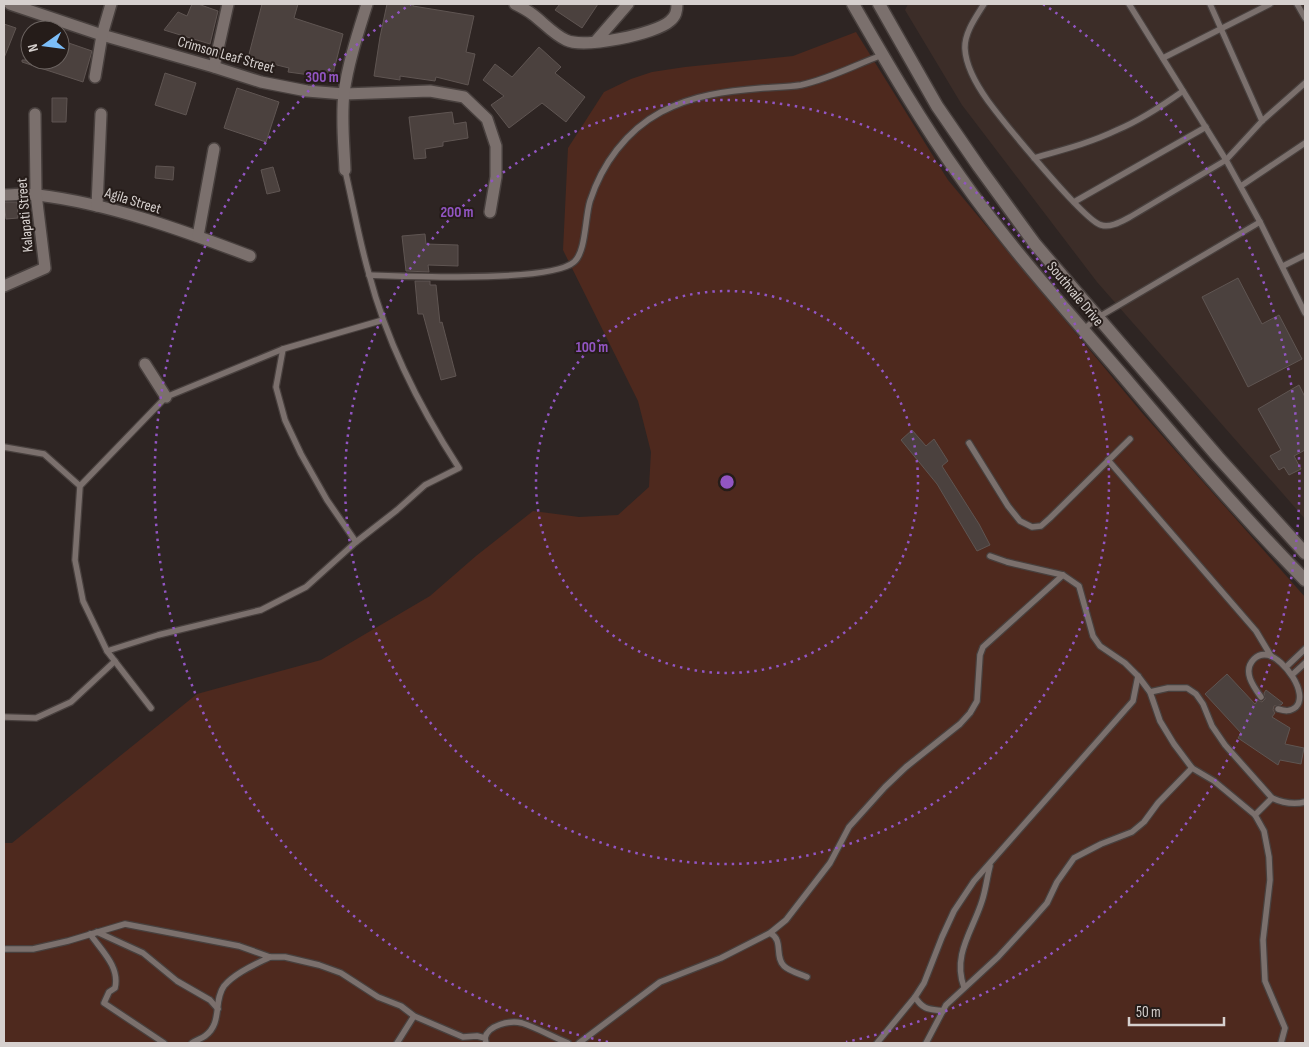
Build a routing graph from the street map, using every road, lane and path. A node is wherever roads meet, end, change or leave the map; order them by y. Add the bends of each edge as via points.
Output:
1 (10, 4) edge
2 (111, 4) edge
3 (228, 4) edge
4 (367, 4) edge
5 (516, 4) edge
6 (628, 4) edge
7 (677, 4) edge
8 (853, 4) edge
9 (878, 4) edge
10 (984, 4) edge
11 (1130, 4) edge
12 (1210, 4) edge
13 (1270, 4) edge
14 (1297, 4) edge
15 (1305, 18) edge
16 (1221, 28) junction
17 (102, 36) junction
18 (595, 42) junction
19 (882, 55) junction
20 (1163, 58) junction
21 (214, 67) junction
22 (94, 77) dead end
23 (1305, 83) edge
24 (1183, 91) junction
25 (344, 94) junction
26 (35, 114) dead end
27 (101, 114) dead end
28 (1262, 121) junction
29 (1206, 127) junction
30 (1305, 143) edge
31 (214, 150) dead end
32 (1034, 158) junction
33 (1226, 160) junction
34 (346, 170) joint
35 (1241, 186) junction
36 (36, 194) junction
37 (4, 195) edge
38 (1074, 202) junction
39 (97, 206) junction
40 (490, 212) dead end
41 (1260, 222) junction
42 (198, 236) junction
43 (1305, 255) edge
44 (250, 256) dead end
45 (1283, 266) junction
46 (369, 275) junction
47 (4, 286) edge
48 (1305, 313) edge
49 (1097, 318) junction
50 (383, 320) junction
51 (1083, 330) junction
52 (282, 349) junction
53 (145, 364) dead end
54 (166, 397) junction
55 (1130, 439) dead end
56 (969, 443) dead end
57 (4, 447) edge
58 (1108, 460) junction
59 (80, 486) junction
60 (356, 542) junction
61 (1305, 553) edge
62 (990, 556) dead end
63 (1063, 575) junction
64 (1305, 580) edge
65 (1305, 650) edge
66 (107, 651) junction
67 (1272, 656) junction
68 (115, 661) junction
69 (1305, 663) edge
70 (1286, 667) junction
71 (1293, 674) junction
72 (1138, 676) junction
73 (1150, 692) junction
74 (1261, 697) dead end
75 (1303, 704) edge
76 (151, 708) dead end
77 (1278, 710) dead end
78 (4, 717) edge
79 (1192, 768) junction
80 (1272, 798) junction
81 (1305, 802) edge
82 (1255, 815) junction
83 (990, 864) junction
84 (97, 932) junction
85 (770, 933) junction
86 (90, 934) junction
87 (4, 949) edge
88 (270, 958) junction
89 (807, 977) dead end
90 (964, 988) junction
91 (915, 997) junction
92 (218, 1008) junction
93 (943, 1011) junction
94 (414, 1016) junction
95 (486, 1041) edge
96 (164, 1043) edge
97 (192, 1043) edge
98 (397, 1043) edge
99 (568, 1043) edge
100 (579, 1043) edge
101 (877, 1043) edge
102 (926, 1043) edge
103 (1281, 1043) edge

1 - 17 street, Crimson Leaf Street
2 - 17 street
3 - 21 street
4 - 25 street
5 - 18 street via 567,41
6 - 18 street
7 - 18 street via 677,12 658,29
8 - 19 street, Southvale Drive
9 - 49 street, Southvale Drive via 937,106 978,167 1035,244
10 - 32 lane via 966,35 964,49 969,67 988,100
11 - 20 lane
12 - 16 lane
13 - 16 lane
14 - 15 lane
16 - 20 lane
16 - 28 lane
17 - 21 street, Crimson Leaf Street
17 - 22 street
19 - 46 lane via 823,79 689,99 660,113 628,136 606,164 590,202 580,255 561,269 496,276
19 - 51 street, Southvale Drive via 962,179
20 - 24 lane
21 - 25 street, Crimson Leaf Street via 261,82
23 - 28 lane
24 - 29 lane
24 - 32 lane via 1118,130
25 - 34 street
25 - 40 street, Crimson Leaf Street via 430,91 464,98 487,119 496,146 496,177
26 - 36 street, Kalapati Street
27 - 39 street
28 - 33 lane
29 - 33 lane
29 - 38 lane
30 - 35 lane
31 - 42 street
32 - 38 lane
33 - 35 lane
33 - 38 lane via 1117,223 1100,226
34 - 46 lane
35 - 41 lane
36 - 37 street, Agila Street
36 - 39 street, Agila Street
36 - 47 street, Kalapati Street via 45,268
39 - 42 street, Agila Street
41 - 45 lane
41 - 49 lane
42 - 44 street, Agila Street
43 - 45 lane
45 - 48 lane
46 - 50 lane
49 - 51 lane
49 - 61 street, Southvale Drive
50 - 52 lane
50 - 60 lane via 410,384 458,468 425,485
51 - 64 street, Southvale Drive via 1203,470
52 - 54 lane
52 - 60 lane via 276,387 285,420 327,500
53 - 54 street
54 - 59 lane
55 - 58 lane
56 - 58 lane via 1008,506 1020,521 1032,527 1041,526
57 - 59 lane via 44,454
58 - 67 lane via 1256,631
59 - 66 lane via 75,560 83,601
60 - 66 lane via 306,588 260,610
62 - 63 lane
63 - 72 lane via 1079,586 1092,636
63 - 85 lane via 983,648 977,701 970,712 899,774 855,820 830,863 786,920
65 - 70 lane
66 - 68 lane
67 - 70 lane
67 - 74 lane via 1261,654 1249,665 1250,681
68 - 76 lane
68 - 78 lane via 71,702 36,718
69 - 71 lane
70 - 71 lane
71 - 75 lane via 1302,687
72 - 73 lane
72 - 83 lane via 1133,701
73 - 79 lane via 1160,721
73 - 80 lane via 1187,688 1196,694 1225,745
75 - 77 lane via 1286,712
79 - 82 lane via 1214,781
79 - 90 lane via 1132,832 1074,858 1032,920
80 - 81 lane via 1295,804
80 - 82 lane
82 - 103 lane via 1264,831 1269,857 1270,880 1263,940 1265,981 1285,1028
83 - 90 lane via 982,901 962,955 960,976
83 - 91 lane via 954,911
84 - 86 lane
84 - 88 lane via 125,924 239,946
84 - 92 lane via 143,953
85 - 89 lane via 778,940 784,967
85 - 100 lane via 721,958 660,982
86 - 87 lane via 33,950
86 - 96 lane via 115,968 115,988 104,1003
88 - 92 lane via 224,986
88 - 94 lane via 284,957 319,965 401,1006
90 - 93 lane
91 - 93 lane via 925,1008
91 - 101 lane
92 - 97 lane via 212,1027
93 - 102 lane
94 - 95 lane via 463,1037 477,1036
94 - 98 lane
95 - 99 lane via 486,1034 496,1026 520,1022

